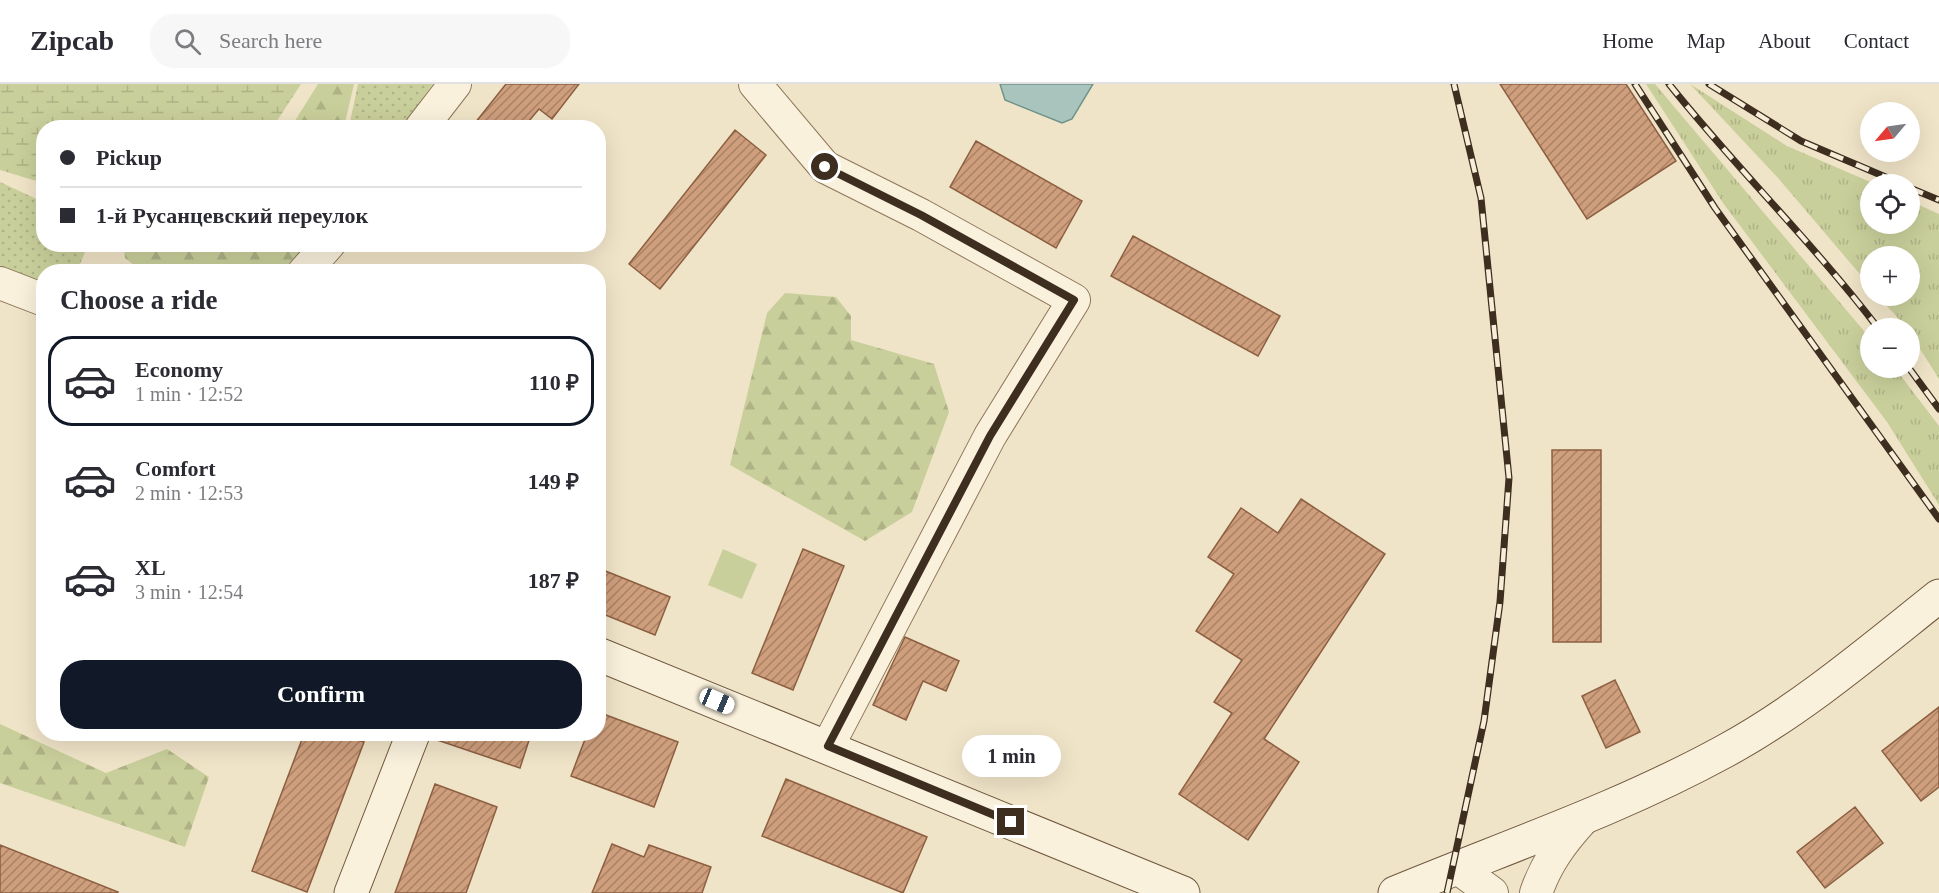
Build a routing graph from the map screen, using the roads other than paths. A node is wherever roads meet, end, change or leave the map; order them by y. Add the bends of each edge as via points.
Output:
1 (455, 84) edge
2 (767, 89) edge
3 (428, 120) edge
4 (322, 252) edge
5 (311, 264) edge
6 (0, 283) edge
7 (36, 297) edge
8 (1939, 596) edge
9 (606, 657) edge
10 (409, 741) edge
11 (828, 746) junction
12 (1582, 820) junction
13 (1458, 868) junction
14 (351, 893) edge
15 (1183, 893) edge
16 (1395, 893) edge
17 (1492, 893) edge
18 (1536, 893) edge

1 - 3 street
2 - 11 street via 825,167 1074,300 990,436
4 - 5 street
6 - 7 street
8 - 12 street via 1806,699 1727,750
9 - 11 street
10 - 14 street
11 - 15 street
12 - 13 street
12 - 18 street via 1557,848
13 - 16 street
13 - 17 street

